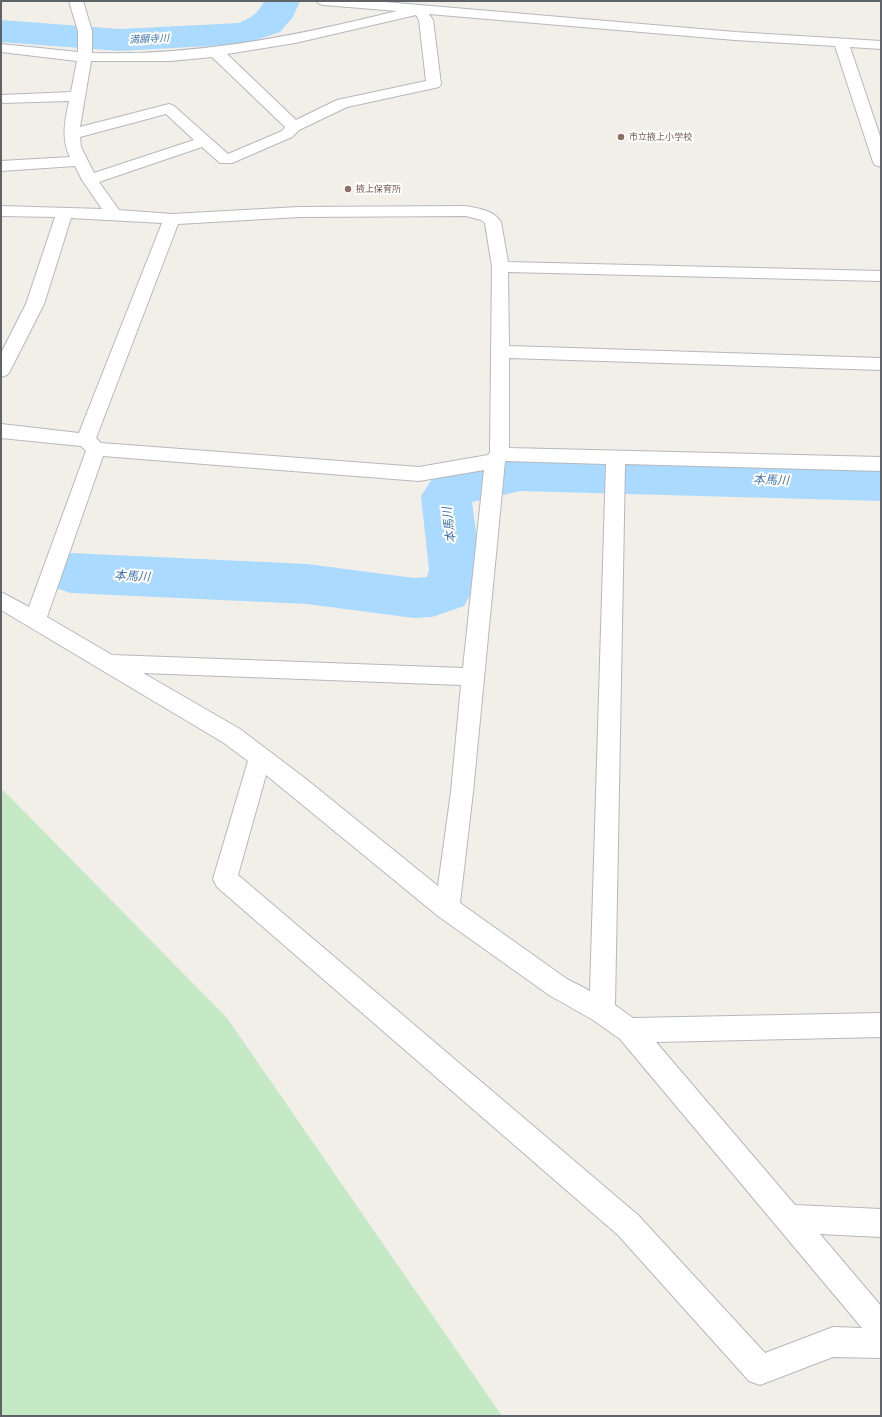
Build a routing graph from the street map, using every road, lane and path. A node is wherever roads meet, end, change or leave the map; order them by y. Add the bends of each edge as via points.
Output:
1 (76, 1) edge
2 (324, 1) edge
3 (419, 10) junction
4 (841, 44) junction
5 (881, 45) edge
6 (1, 49) edge
7 (216, 52) junction
8 (85, 53) junction
9 (77, 96) junction
10 (1, 99) edge
11 (294, 126) junction
12 (72, 134) junction
13 (205, 141) junction
14 (81, 161) junction
15 (881, 162) edge
16 (1, 166) edge
17 (90, 180) junction
18 (1, 211) edge
19 (65, 212) junction
20 (114, 214) junction
21 (172, 219) junction
22 (500, 267) junction
23 (881, 276) edge
24 (501, 352) junction
25 (881, 364) edge
26 (1, 371) edge
27 (1, 431) edge
28 (91, 444) junction
29 (881, 464) edge
30 (495, 470) junction
31 (616, 471) junction
32 (1, 600) edge
33 (35, 620) junction
34 (110, 662) junction
35 (474, 677) junction
36 (260, 758) junction
37 (447, 908) junction
38 (602, 1011) junction
39 (881, 1025) edge
40 (629, 1030) junction
41 (790, 1219) junction
42 (881, 1223) edge
43 (881, 1328) edge
44 (881, 1343) edge

1 - 8 street via 85,31
2 - 3 street
3 - 4 street
3 - 7 street via 267,45
3 - 11 street via 426,20 434,84 342,103
4 - 5 street
4 - 15 street
6 - 8 street
7 - 8 street via 145,57
7 - 11 street
8 - 9 street
9 - 10 street
9 - 12 street
11 - 13 street via 287,134 226,160
12 - 13 street via 168,108
12 - 14 street via 73,147
13 - 17 street
14 - 16 street
14 - 17 street
17 - 20 street
18 - 19 street
19 - 20 street
19 - 26 street via 35,304
20 - 21 street
21 - 22 street via 299,212 466,211 487,216 493,222
21 - 28 street
22 - 23 street
22 - 24 street
24 - 25 street
24 - 30 street
27 - 28 street
28 - 30 street via 419,474
28 - 33 street
29 - 31 street
30 - 31 street
30 - 35 street
31 - 38 street
32 - 33 street
33 - 34 street
34 - 35 street
34 - 36 street via 232,736
35 - 37 street
36 - 37 street
36 - 44 street via 225,879 628,1225 760,1370 833,1342
37 - 38 street via 558,987
38 - 40 street
39 - 40 street
40 - 41 street
41 - 42 street
41 - 43 street

